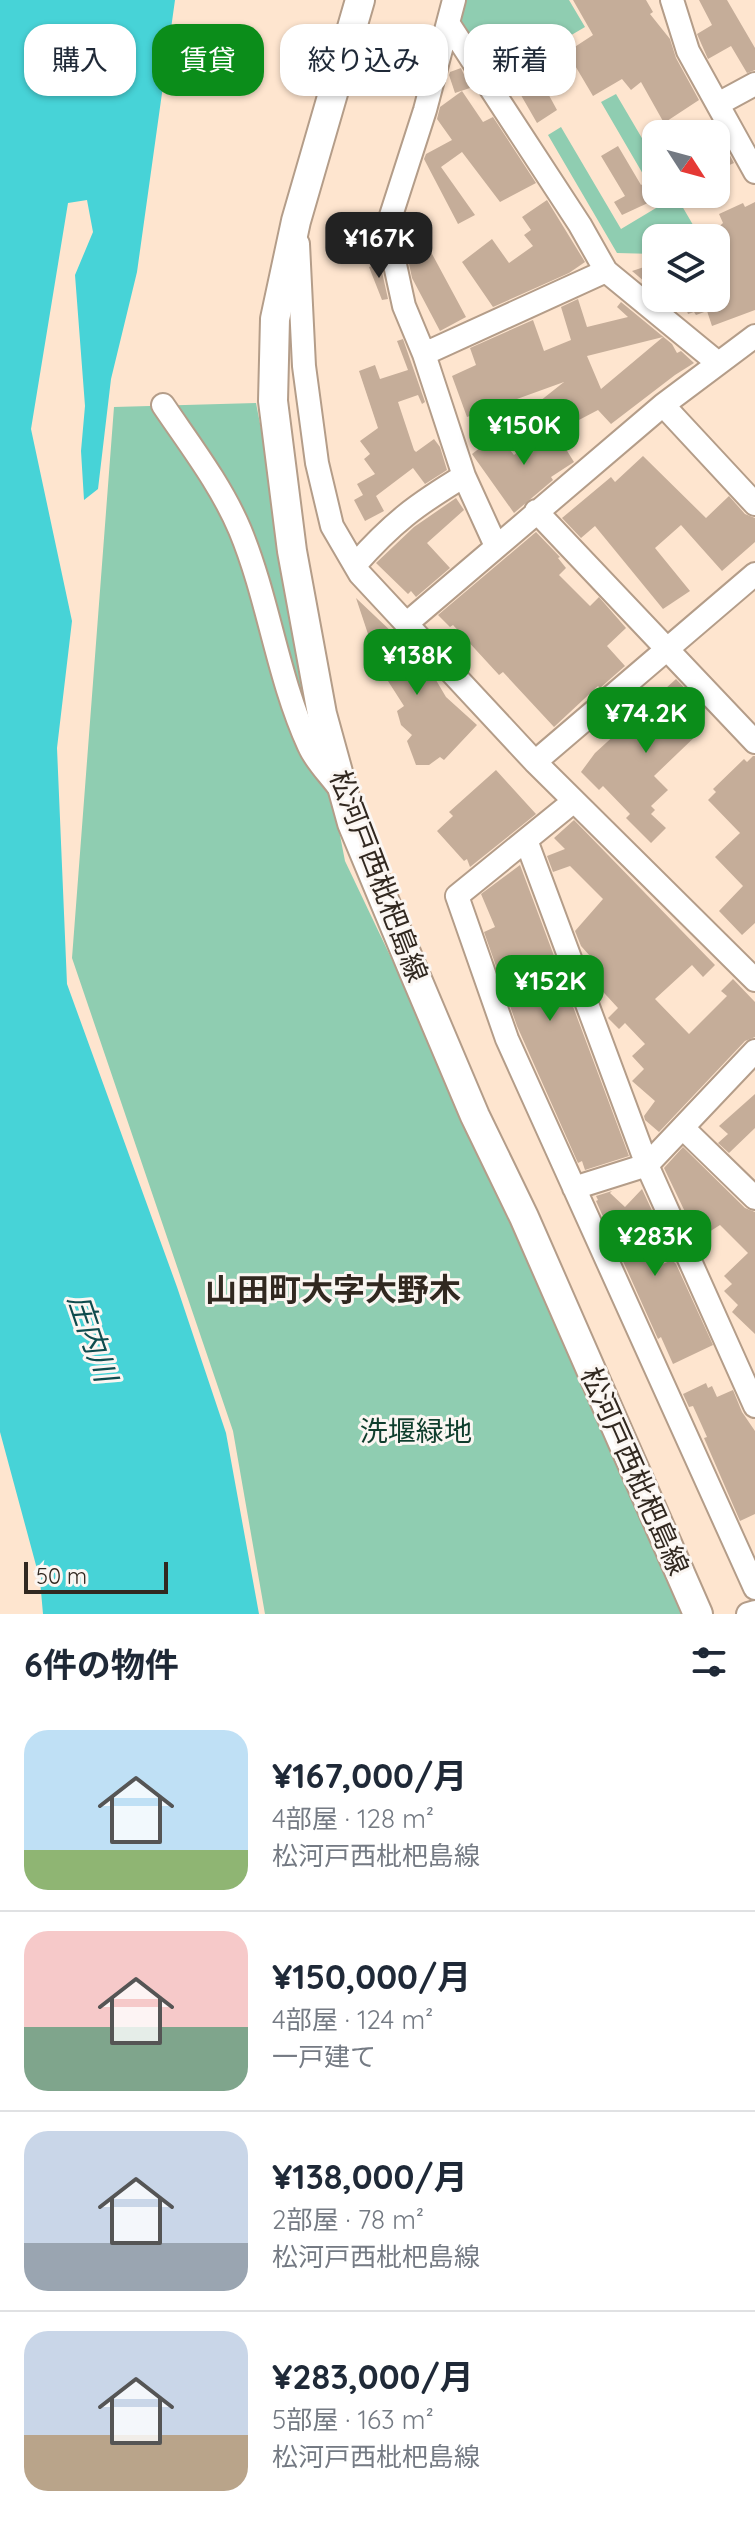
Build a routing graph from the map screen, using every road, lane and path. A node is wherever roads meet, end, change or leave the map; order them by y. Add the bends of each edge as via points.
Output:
1 (360, 0) edge
2 (454, 0) edge
3 (672, 0) edge
4 (448, 23) junction
5 (755, 84) edge
6 (718, 104) junction
7 (755, 172) edge
8 (296, 221) junction
9 (606, 271) junction
10 (755, 336) edge
11 (424, 354) junction
12 (718, 363) junction
13 (163, 405) dead end
14 (663, 405) junction
15 (464, 476) junction
16 (755, 504) edge
17 (536, 511) junction
18 (496, 546) junction
19 (355, 565) junction
20 (755, 574) edge
21 (406, 624) junction
22 (666, 650) junction
23 (755, 742) edge
24 (535, 762) junction
25 (345, 797) junction
26 (574, 801) junction
27 (526, 840) junction
28 (755, 980) edge
29 (755, 1051) edge
30 (683, 1128) junction
31 (647, 1165) junction
32 (574, 1188) junction
33 (755, 1198) edge
34 (755, 1406) edge
35 (755, 1588) edge
36 (755, 1612) edge
37 (698, 1614) edge
38 (748, 1614) edge

1 - 8 main road, 松河戸西枇杷島線
2 - 4 street
3 - 6 street via 688,51
4 - 9 street
4 - 11 street via 387,228 404,306
5 - 6 street
6 - 7 street
8 - 19 street via 304,366 317,463 332,526
8 - 25 main road, 松河戸西枇杷島線 via 275,319 273,401 295,566 322,714
9 - 11 street
9 - 12 street
10 - 12 street
11 - 15 street
12 - 14 street
13 - 25 street via 239,529 286,691 310,749
14 - 16 street
14 - 17 street
15 - 18 street
15 - 19 street via 386,529
17 - 18 street
17 - 22 street
18 - 21 street
19 - 21 street
20 - 22 street
21 - 24 street
22 - 23 street
22 - 24 street
24 - 26 street
25 - 37 main road, 松河戸西枇杷島線 via 475,1116
26 - 27 street
26 - 28 street
27 - 31 street
27 - 32 street via 457,896 507,1039
29 - 30 street
30 - 31 street
30 - 33 street
31 - 32 street
31 - 34 street
32 - 35 street
36 - 38 street

